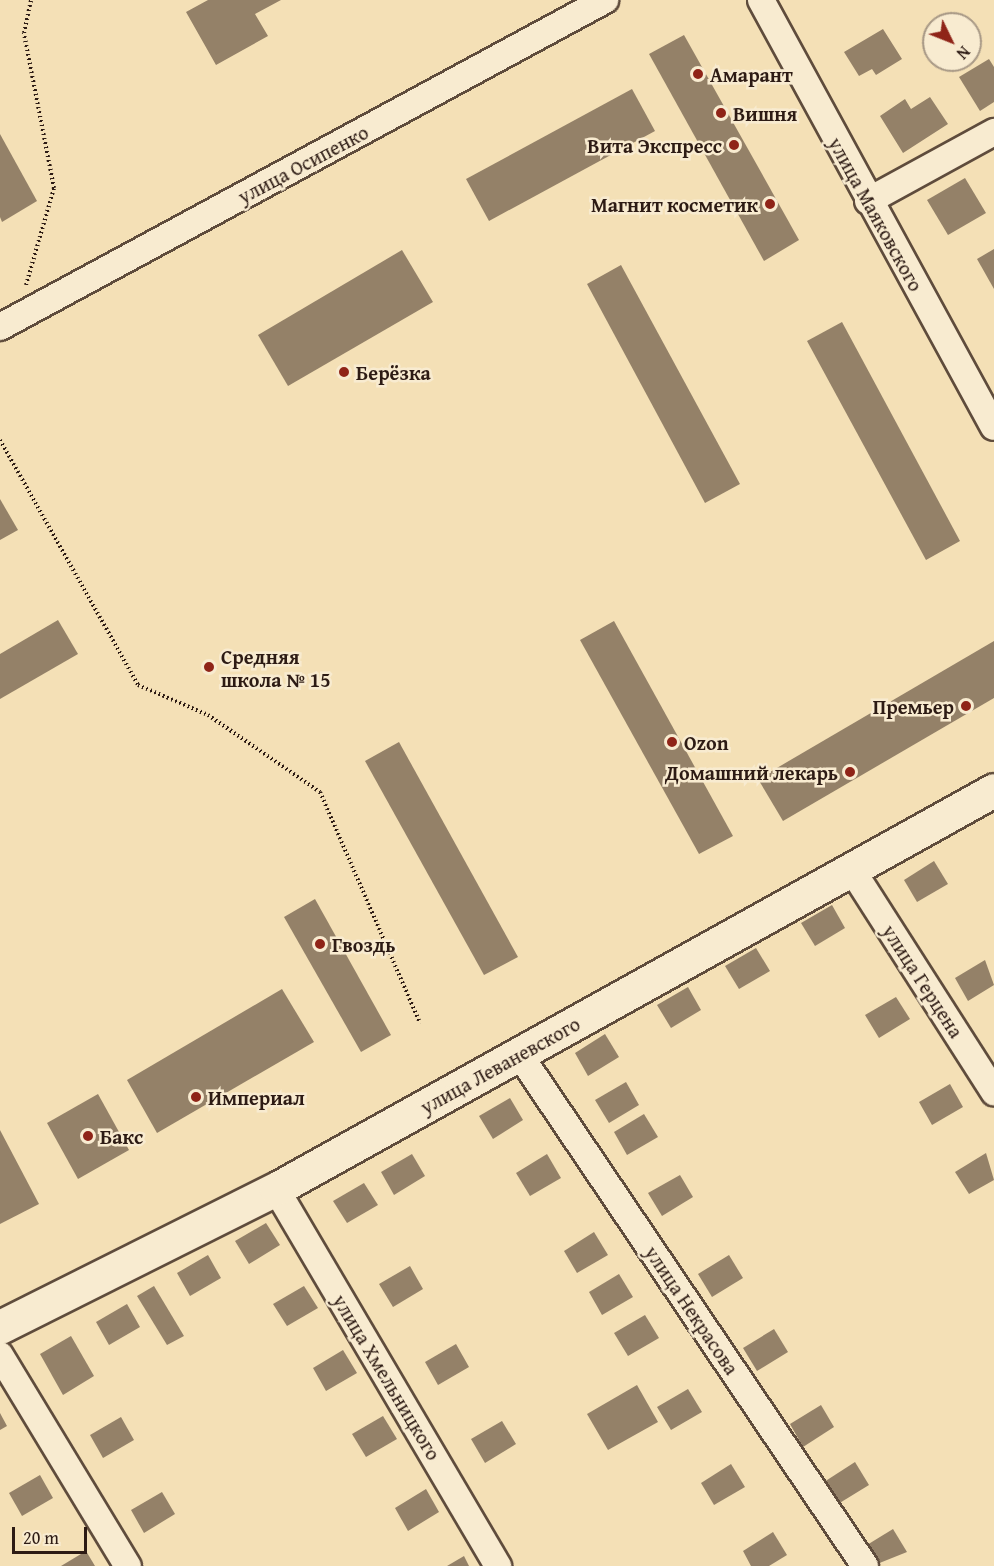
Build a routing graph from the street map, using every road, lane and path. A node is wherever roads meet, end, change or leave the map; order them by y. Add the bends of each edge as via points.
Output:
1 (31, 0) edge
2 (605, 0) edge
3 (761, 0) edge
4 (994, 132) edge
5 (868, 201) junction
6 (8, 323) edge
7 (994, 427) edge
8 (0, 440) edge
9 (994, 790) edge
10 (852, 870) junction
11 (420, 1023) dead end
12 (519, 1054) junction
13 (994, 1092) edge
14 (276, 1189) junction
15 (0, 1327) edge
16 (0, 1355) edge
17 (128, 1566) edge
18 (498, 1566) edge
19 (865, 1566) edge

1 - 6 path via 24,33 54,188
2 - 6 street, улица Осипенко
3 - 5 street, улица Маяковского
4 - 5 street
5 - 7 street, улица Маяковского
8 - 11 path via 138,685 208,715 320,792
9 - 10 street, улица Леваневского
10 - 12 street, улица Леваневского
10 - 13 street, улица Герцена
12 - 14 street, улица Леваневского
12 - 19 street, улица Некрасова
14 - 15 street, улица Леваневского
14 - 18 street, улица Хмельницкого
16 - 17 street

